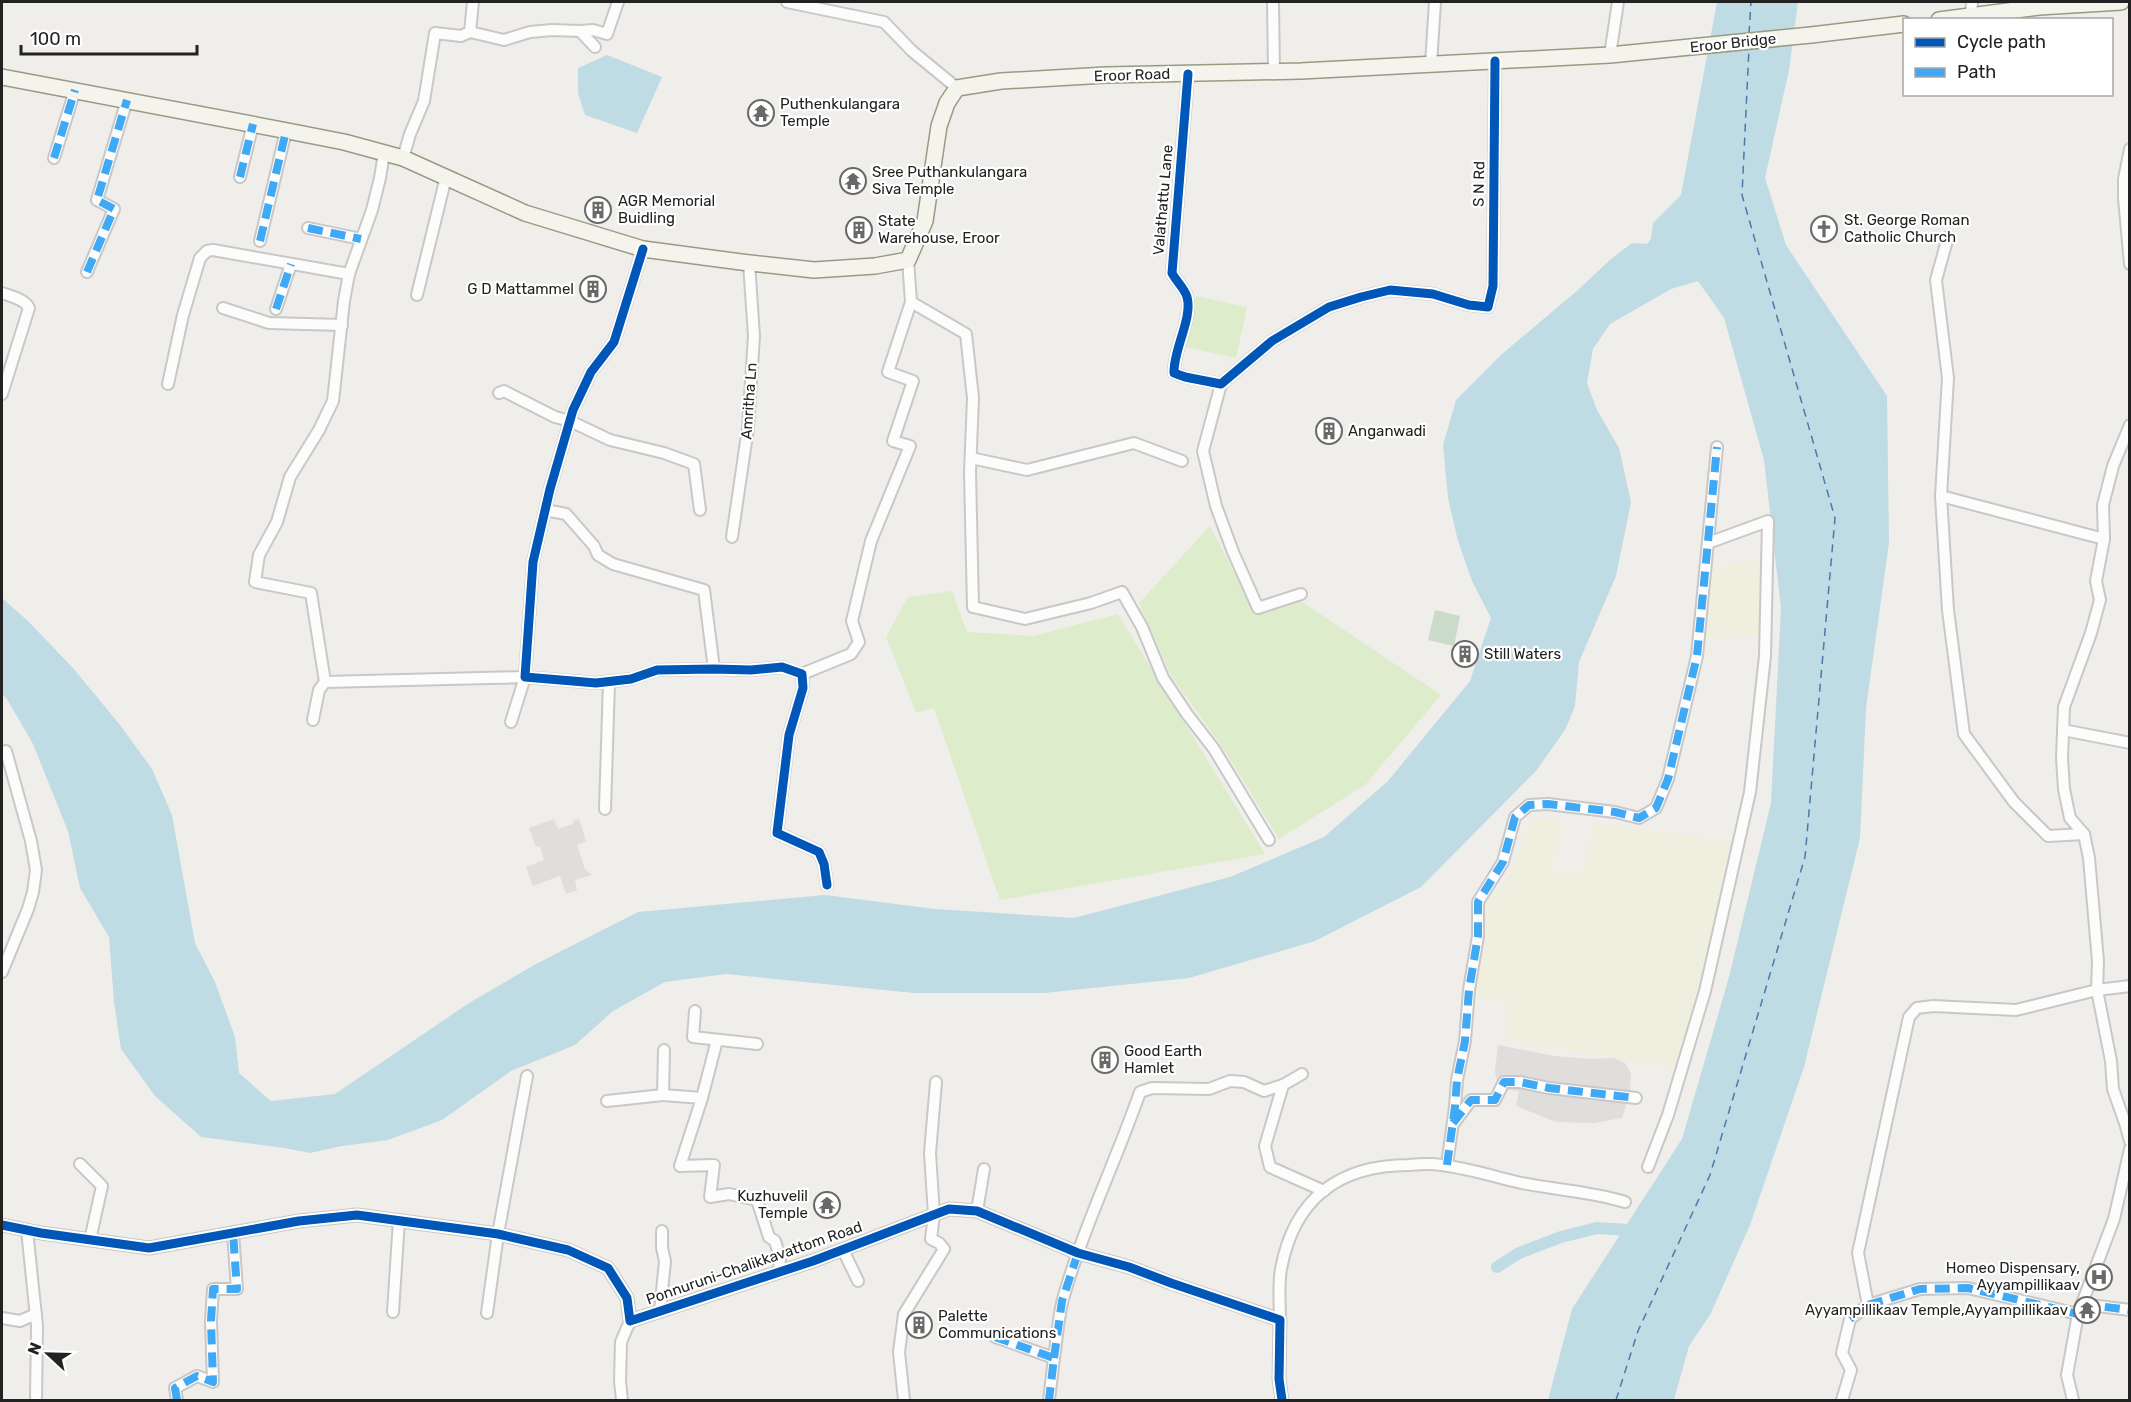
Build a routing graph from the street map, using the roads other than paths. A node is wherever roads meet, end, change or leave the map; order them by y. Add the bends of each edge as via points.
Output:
1 (473, 2) edge
2 (618, 2) edge
3 (788, 2) edge
4 (1273, 2) edge
5 (1436, 2) edge
6 (1618, 2) edge
7 (2121, 2) edge
8 (1972, 8) edge
9 (1944, 18) edge
10 (1903, 24) edge
11 (580, 31) junction
12 (470, 32) junction
13 (595, 47) dead end
14 (1655, 51) joint
15 (1610, 55) junction
16 (1495, 60) junction
17 (1431, 64) junction
18 (1274, 72) junction
19 (1188, 74) junction
20 (2, 77) edge
21 (957, 88) junction
22 (75, 90) junction
23 (127, 100) junction
24 (253, 124) junction
25 (286, 130) junction
26 (2130, 149) edge
27 (384, 153) junction
28 (54, 158) dead end
29 (403, 158) junction
30 (240, 177) dead end
31 (446, 177) junction
32 (308, 228) dead end
33 (1948, 237) dead end
34 (361, 239) junction
35 (260, 241) dead end
36 (643, 249) junction
37 (908, 260) junction
38 (745, 263) junction
39 (291, 264) junction
40 (2130, 264) edge
41 (87, 272) dead end
42 (349, 274) junction
43 (2, 293) edge
44 (417, 295) dead end
45 (911, 302) junction
46 (223, 308) dead end
47 (276, 309) dead end
48 (342, 326) junction
49 (168, 384) dead end
50 (1221, 384) junction
51 (499, 393) dead end
52 (2, 394) edge
53 (570, 421) junction
54 (2130, 425) edge
55 (1717, 447) dead end
56 (971, 458) junction
57 (1182, 461) dead end
58 (1941, 496) junction
59 (545, 510) junction
60 (700, 510) dead end
61 (732, 537) dead end
62 (2104, 539) junction
63 (1708, 543) junction
64 (1301, 594) dead end
65 (714, 669) junction
66 (802, 675) junction
67 (525, 677) junction
68 (325, 682) junction
69 (609, 682) junction
70 (313, 720) dead end
71 (511, 722) dead end
72 (2063, 730) junction
73 (2130, 743) edge
74 (6, 751) dead end
75 (605, 809) dead end
76 (2084, 834) junction
77 (1269, 840) dead end
78 (827, 885) dead end
79 (2, 972) edge
80 (2130, 986) edge
81 (2097, 990) junction
82 (695, 1011) dead end
83 (717, 1040) junction
84 (757, 1044) dead end
85 (664, 1050) dead end
86 (1302, 1074) dead end
87 (527, 1076) dead end
88 (936, 1082) dead end
89 (1283, 1084) junction
90 (663, 1095) junction
91 (702, 1098) junction
92 (1636, 1098) dead end
93 (607, 1101) dead end
94 (1454, 1123) junction
95 (2130, 1141) edge
96 (2130, 1149) edge
97 (80, 1164) dead end
98 (1447, 1166) junction
99 (1648, 1167) dead end
100 (984, 1169) dead end
101 (1324, 1191) junction
102 (1625, 1202) dead end
103 (977, 1211) junction
104 (934, 1215) junction
105 (399, 1220) junction
106 (2, 1224) edge
107 (27, 1230) junction
108 (662, 1231) dead end
109 (233, 1233) junction
110 (498, 1234) junction
111 (90, 1240) junction
112 (843, 1250) junction
113 (1078, 1253) junction
114 (779, 1272) junction
115 (858, 1281) dead end
116 (1868, 1305) junction
117 (2080, 1309) junction
118 (2130, 1310) edge
119 (660, 1311) junction
120 (393, 1312) dead end
121 (487, 1313) dead end
122 (36, 1314) junction
123 (2, 1318) edge
124 (1280, 1320) junction
125 (630, 1321) junction
126 (994, 1337) dead end
127 (1054, 1358) junction
128 (36, 1401) edge
129 (177, 1401) edge
130 (622, 1401) edge
131 (904, 1401) edge
132 (1049, 1401) edge
133 (1282, 1401) edge
134 (1842, 1401) edge
135 (2073, 1401) edge

1 - 12 street
2 - 11 street via 607,34
3 - 21 street via 884,22
4 - 18 street
5 - 17 street
6 - 15 street
7 - 8 main road
8 - 9 main road
10 - 14 main road, Eroor Bridge
11 - 12 street via 530,32 504,40
11 - 13 street
12 - 29 street via 461,36 435,33 424,101
14 - 15 main road, Eroor Road
15 - 16 main road, Eroor Road
16 - 17 main road, Eroor Road
16 - 50 street, S N Rd via 1493,286 1488,307 1433,294 1390,290 1361,297 1329,307 1272,341
17 - 18 main road, Eroor Road
18 - 19 main road, Eroor Road
19 - 21 main road, Eroor Road via 1001,81
19 - 50 street, Valathattu Lane via 1172,273 1188,298 1174,373
20 - 22 main road
21 - 37 main road via 939,126 926,221
22 - 23 main road
22 - 28 street
23 - 24 main road
23 - 41 street via 97,200 114,209
24 - 25 main road
24 - 30 street
25 - 27 main road
25 - 35 street
26 - 40 street via 2124,179
27 - 29 main road
27 - 34 street
29 - 31 main road
31 - 36 main road via 525,213
31 - 44 street
32 - 34 street
33 - 58 street via 1936,280 1948,378
34 - 42 street
36 - 38 main road
36 - 53 street via 614,342 591,372
37 - 38 main road via 814,270
37 - 45 street
38 - 61 street, Amritha Ln via 754,336 748,428
39 - 42 street
39 - 47 street
39 - 49 street via 207,250 193,278
42 - 48 street
43 - 52 street via 23,301 29,308
45 - 56 street via 966,334 973,398
45 - 66 street via 888,372 913,381 893,441 910,446 872,541 852,621 859,642 851,654
46 - 48 street via 269,322
48 - 68 street via 333,401 290,477 277,522 259,555 255,582 311,593
50 - 64 street via 1203,451 1216,507 1233,552 1258,608
51 - 53 street via 504,391
53 - 59 street
53 - 60 street via 610,440 694,464
54 - 62 street via 2103,505
55 - 63 street
56 - 57 street via 1026,470 1134,443
56 - 77 street via 974,607 1025,619 1122,592 1142,627 1162,678 1214,749
58 - 62 street
58 - 76 street via 1948,610 1964,734 2014,802 2048,836
59 - 65 street via 566,514 598,555 613,564 704,590
59 - 67 street via 533,562
62 - 72 street via 2096,581 2100,600 2064,707
63 - 94 street via 1697,656 1668,779 1656,808 1639,818 1548,804 1529,805 1515,817 1503,862 1478,902 1478,936
63 - 99 street via 1768,521 1759,726 1750,792 1705,990 1668,1115
65 - 66 street via 782,668
65 - 69 street via 657,670
66 - 78 street via 803,688 789,735 777,833 819,852
67 - 68 street
67 - 69 street
67 - 71 street
68 - 70 street via 319,690
69 - 75 street
72 - 73 street
72 - 76 street via 2064,789 2070,818
74 - 79 street via 36,870 28,909
76 - 81 street via 2092,882
80 - 81 street
81 - 95 street via 2113,1089
81 - 116 street via 2016,1010 1933,1006 1917,1008 1910,1017 1858,1253
82 - 83 street via 693,1037
83 - 84 street
83 - 91 street
85 - 90 street
86 - 89 street
87 - 110 street
88 - 104 street via 930,1153
89 - 101 street via 1265,1146 1270,1167
89 - 113 street via 1264,1091 1230,1081 1209,1089 1152,1088 1140,1092
90 - 91 street
90 - 93 street
91 - 114 street via 680,1167 714,1166 710,1197 729,1194 757,1200 768,1237 775,1241
92 - 94 street via 1504,1082 1495,1100 1471,1100
94 - 98 street
96 - 117 street via 2114,1220
97 - 111 street via 102,1186
98 - 101 street via 1367,1168 1340,1179
98 - 102 street
100 - 103 street
101 - 124 street via 1312,1200 1294,1225 1280,1271
103 - 104 street, Ponnuruni-Chalikkavattom Road via 949,1209
103 - 113 street, Ponnuruni-Chalikkavattom Road
104 - 112 street, Ponnuruni-Chalikkavattom Road
104 - 131 street via 931,1239 944,1249 904,1314 899,1352
105 - 109 street, Ponnuruni-Chalikkavattom Road via 357,1215
105 - 110 street, Ponnuruni-Chalikkavattom Road
105 - 120 street
106 - 107 street, Ponnuruni-Chalikkavattom Road
107 - 111 street, Ponnuruni-Chalikkavattom Road
107 - 122 street
108 - 119 street via 665,1261
109 - 111 street, Ponnuruni-Chalikkavattom Road via 149,1248
109 - 129 street via 237,1289 213,1289 213,1382 197,1376 175,1388
110 - 121 street
110 - 125 street, Ponnuruni-Chalikkavattom Road via 568,1250 608,1268 627,1299
112 - 114 street, Ponnuruni-Chalikkavattom Road
112 - 115 street
113 - 124 street, Ponnuruni-Chalikkavattom Road
113 - 127 street via 1062,1301
114 - 119 street, Ponnuruni-Chalikkavattom Road
116 - 117 street via 1920,1289 1968,1288
116 - 134 street via 1850,1319 1842,1353 1851,1370
117 - 118 street
117 - 135 street via 2067,1375
119 - 125 street, Ponnuruni-Chalikkavattom Road
122 - 123 street via 20,1321
122 - 128 street
124 - 133 street
125 - 130 street via 621,1342
126 - 127 street
127 - 132 street

